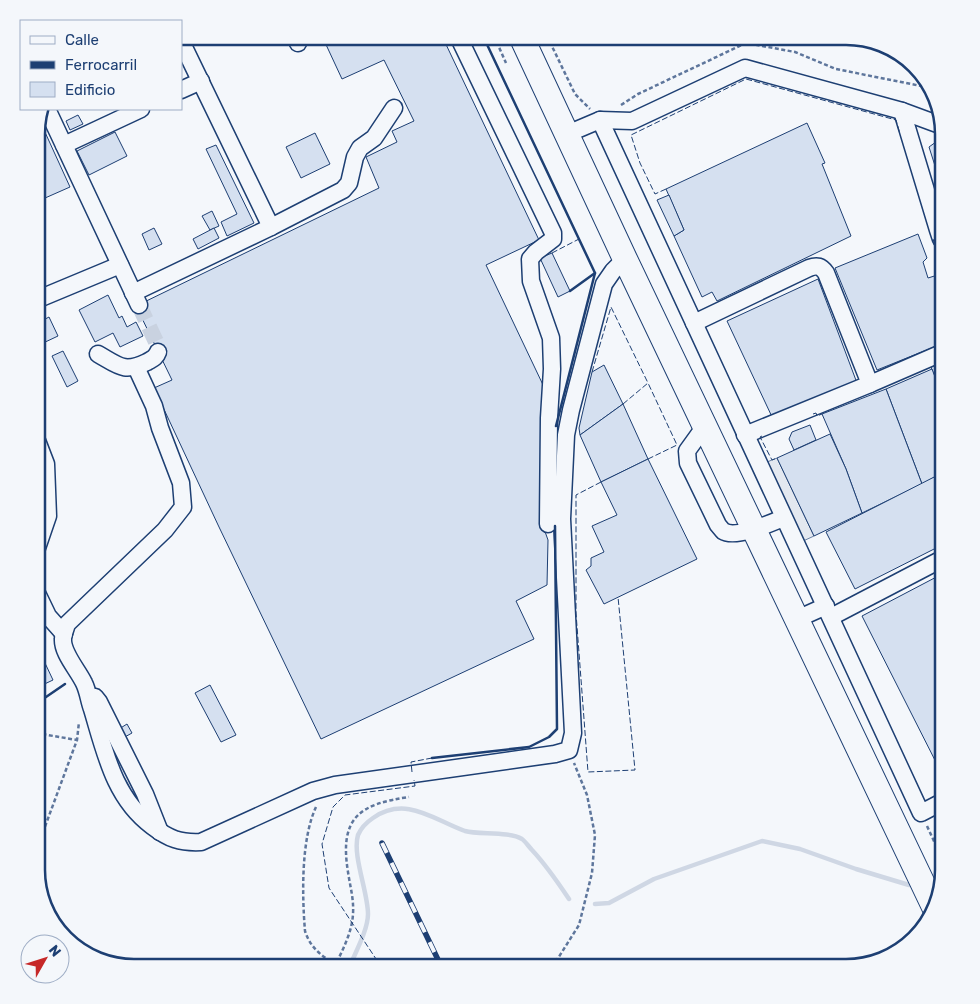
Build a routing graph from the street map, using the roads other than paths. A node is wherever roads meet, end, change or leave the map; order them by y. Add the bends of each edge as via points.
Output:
1 (183, 45) edge
2 (462, 45) edge
3 (525, 45) edge
4 (201, 81) junction
5 (182, 90) edge
6 (394, 108) dead end
7 (140, 110) edge
8 (48, 111) edge
9 (902, 111) junction
10 (600, 120) junction
11 (934, 123) edge
12 (566, 134) junction
13 (64, 145) junction
14 (935, 220) edge
15 (271, 227) junction
16 (625, 259) junction
17 (120, 265) junction
18 (45, 296) edge
19 (694, 323) junction
20 (158, 352) dead end
21 (98, 354) dead end
22 (935, 356) edge
23 (136, 367) junction
24 (870, 384) junction
25 (705, 426) junction
26 (745, 435) junction
27 (45, 461) edge
28 (783, 518) junction
29 (548, 524) dead end
30 (45, 525) edge
31 (754, 530) junction
32 (935, 562) edge
33 (45, 610) edge
34 (828, 612) junction
35 (797, 619) junction
36 (64, 634) junction
37 (935, 806) edge
38 (930, 899) edge

1 - 4 street
2 - 29 street via 553,233 553,239 530,259 531,281 551,338
3 - 12 highway
4 - 5 street
4 - 15 street
6 - 15 street via 374,138 360,148 349,183 343,190
7 - 13 street
8 - 13 street
9 - 10 street via 745,68 632,120
9 - 11 street
9 - 14 street
10 - 12 street
10 - 19 street
12 - 16 highway
13 - 17 street
15 - 17 street via 136,299
16 - 25 highway
16 - 36 street via 604,284 566,435 562,519 572,733 569,750 335,785 313,791 202,842 186,843 167,837 147,822 130,806 119,788 107,761 84,683 68,656 62,639
17 - 18 street
19 - 24 street via 816,266 823,268
19 - 26 street
20 - 23 street via 156,357
21 - 23 street via 127,369
22 - 24 street
23 - 36 street via 182,483 183,507 165,530 67,624
24 - 26 street
25 - 31 highway
25 - 31 street via 687,451 688,463 723,531
26 - 28 street
27 - 30 street via 48,516
28 - 31 street
28 - 34 street
31 - 35 highway
32 - 34 street
33 - 36 street
34 - 35 street
34 - 37 street via 921,813
35 - 38 highway

